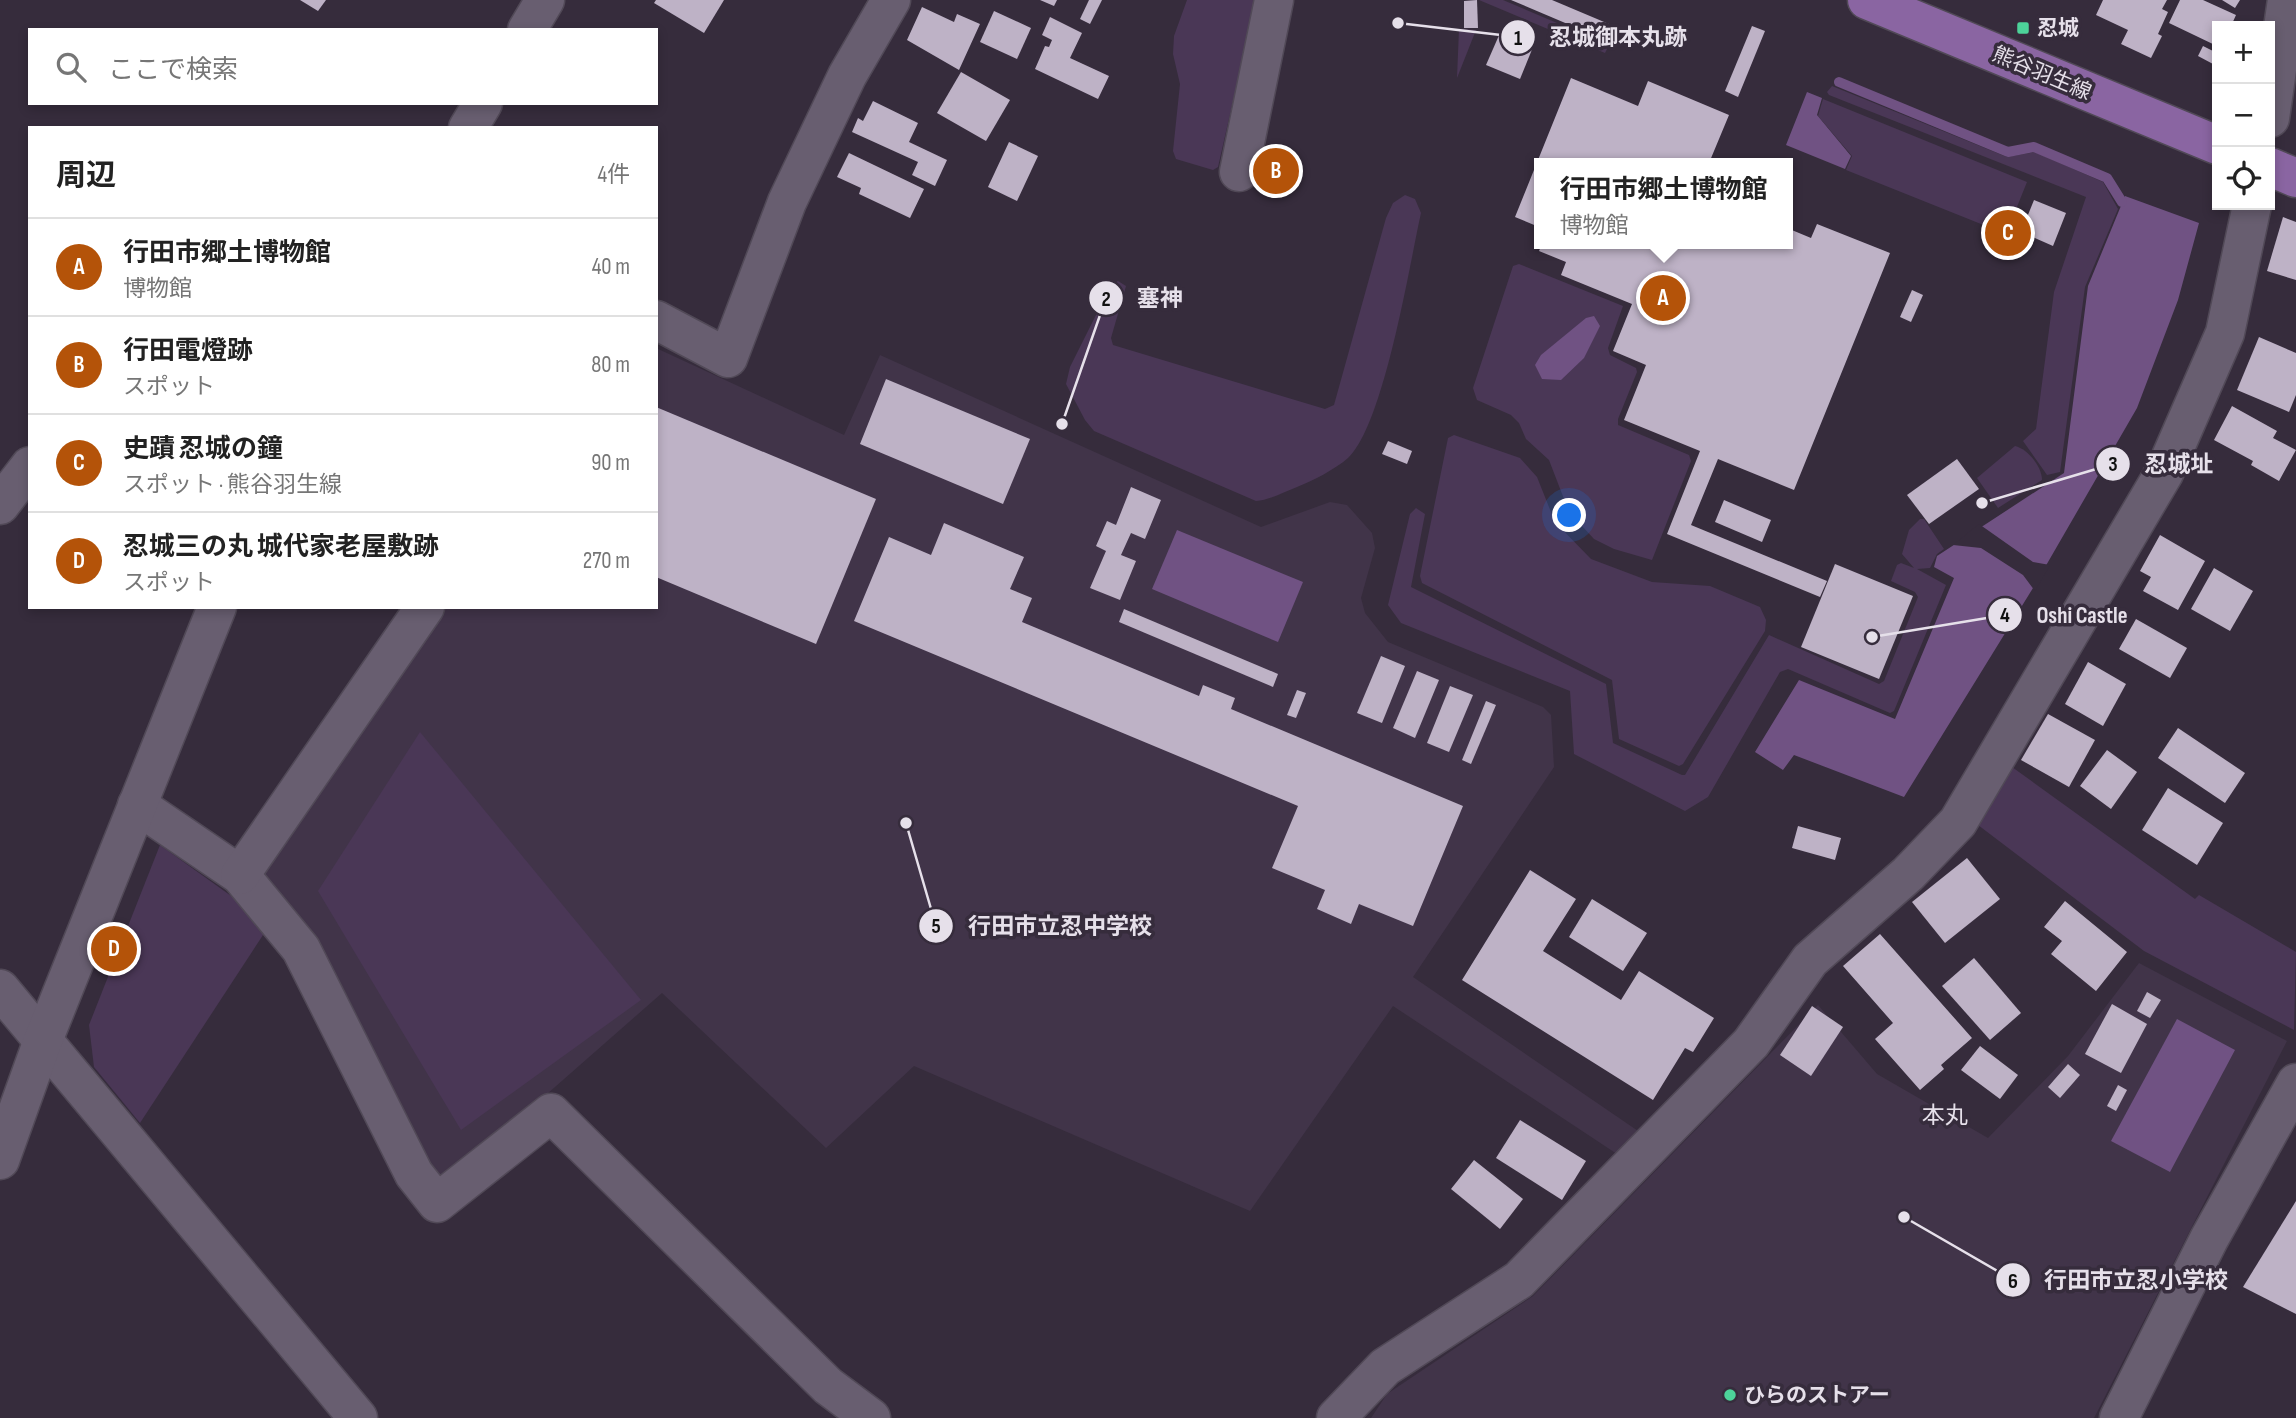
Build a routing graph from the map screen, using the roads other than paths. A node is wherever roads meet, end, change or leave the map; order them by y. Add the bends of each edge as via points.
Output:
1 (545, 0) edge
2 (891, 0) edge
3 (1274, 0) edge
4 (1867, 0) edge
5 (2287, 0) edge
6 (528, 28) edge
7 (2275, 84) edge
8 (482, 105) edge
9 (469, 126) edge
10 (2212, 143) edge
11 (2275, 169) edge
12 (1240, 172) dead end
13 (2296, 178) edge
14 (2251, 210) edge
15 (658, 321) edge
16 (28, 469) edge
17 (0, 505) edge
18 (216, 609) edge
19 (424, 609) edge
20 (137, 805) junction
21 (240, 875) junction
22 (0, 989) edge
23 (43, 1043) junction
24 (2296, 1083) edge
25 (0, 1160) edge
26 (358, 1418) edge
27 (870, 1418) edge
28 (1336, 1418) edge
29 (2119, 1418) edge

1 - 6 street
2 - 15 street via 847,76 787,202 728,358
3 - 12 street
4 - 10 main road, 熊谷羽生線
5 - 7 street
8 - 9 street
11 - 13 main road
14 - 28 street via 2225,333 2164,473 1958,822 1908,874 1810,960 1751,1043 1519,1280 1385,1367
16 - 17 street
18 - 20 street
19 - 21 street
20 - 21 street
20 - 23 street
21 - 27 street via 301,949 414,1174 437,1203 551,1113 828,1386
22 - 23 street
23 - 25 street
23 - 26 street
24 - 29 street via 2208,1239

